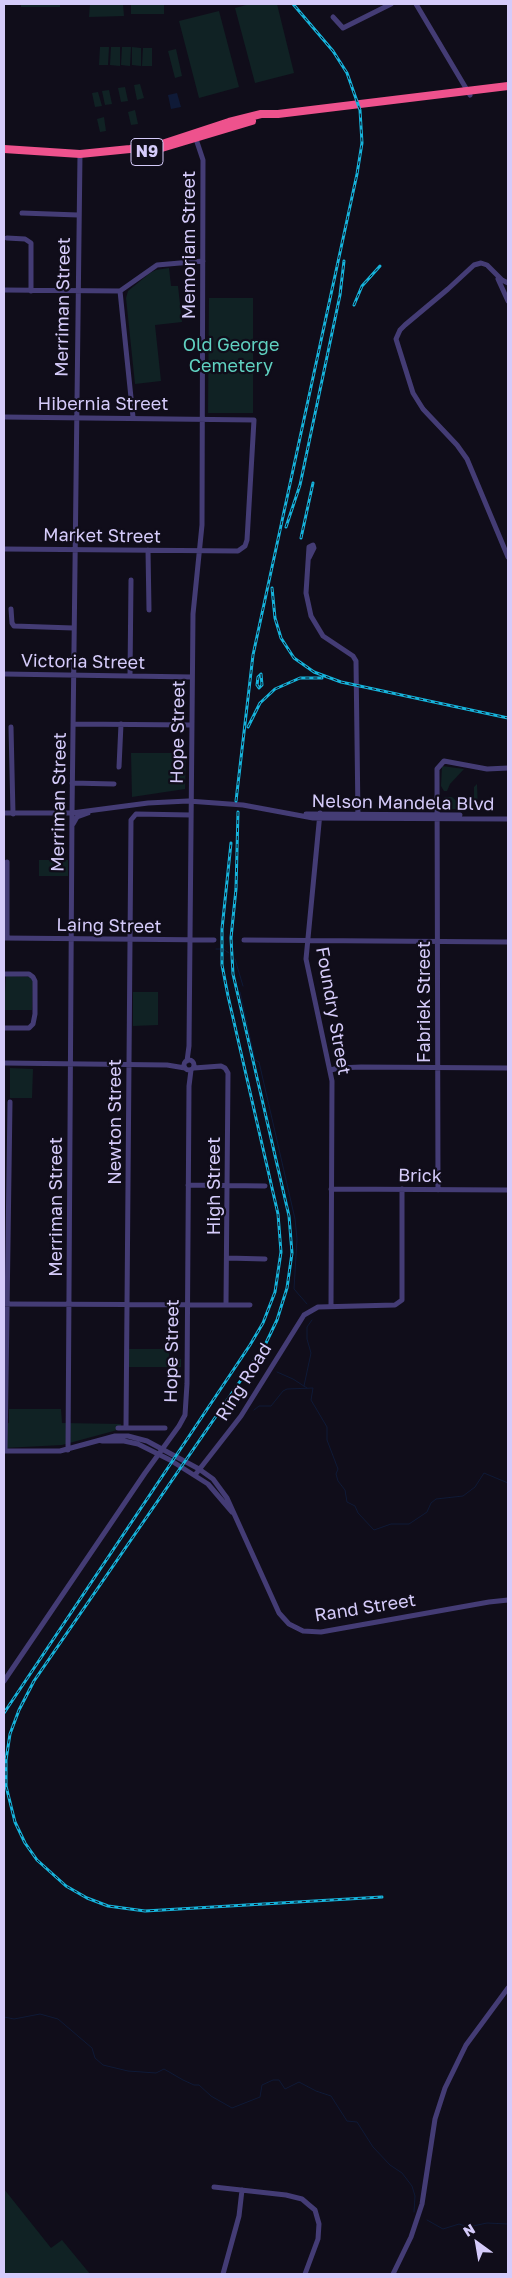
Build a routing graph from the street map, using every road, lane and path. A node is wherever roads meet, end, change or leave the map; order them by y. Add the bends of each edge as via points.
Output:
1 (391, 4) edge
2 (416, 4) edge
3 (333, 17) dead end
4 (508, 86) edge
5 (508, 91) edge
6 (469, 93) junction
7 (195, 136) junction
8 (4, 149) edge
9 (41, 152) junction
10 (4, 154) edge
11 (80, 154) junction
12 (22, 213) dead end
13 (78, 215) junction
14 (7, 238) dead end
15 (203, 261) junction
16 (497, 275) junction
17 (508, 283) edge
18 (4, 290) edge
19 (31, 290) junction
20 (77, 290) junction
21 (120, 291) junction
22 (508, 301) edge
23 (4, 417) edge
24 (75, 417) junction
25 (133, 417) junction
26 (202, 418) junction
27 (4, 549) edge
28 (76, 550) junction
29 (148, 550) junction
30 (200, 551) junction
31 (508, 557) edge
32 (309, 558) dead end
33 (131, 580) dead end
34 (11, 609) dead end
35 (149, 610) dead end
36 (73, 628) junction
37 (4, 674) edge
38 (73, 675) junction
39 (130, 676) junction
40 (192, 677) junction
41 (73, 724) junction
42 (121, 724) junction
43 (192, 725) junction
44 (11, 727) dead end
45 (4, 745) edge
46 (11, 745) junction
47 (119, 767) dead end
48 (508, 768) edge
49 (72, 783) junction
50 (114, 784) dead end
51 (95, 810) junction
52 (4, 813) edge
53 (72, 813) junction
54 (13, 814) junction
55 (191, 815) junction
56 (358, 815) junction
57 (320, 816) junction
58 (439, 816) junction
59 (508, 817) edge
60 (72, 826) junction
61 (7, 862) dead end
62 (6, 877) edge
63 (5, 938) edge
64 (71, 939) junction
65 (130, 940) junction
66 (190, 940) junction
67 (214, 940) dead end
68 (244, 940) dead end
69 (307, 941) junction
70 (438, 942) junction
71 (508, 942) edge
72 (4, 974) edge
73 (4, 1028) edge
74 (4, 1064) edge
75 (71, 1065) junction
76 (130, 1065) junction
77 (189, 1066) junction
78 (437, 1067) junction
79 (508, 1068) edge
80 (331, 1070) junction
81 (10, 1102) dead end
82 (188, 1185) junction
83 (227, 1185) junction
84 (265, 1186) dead end
85 (331, 1189) junction
86 (402, 1189) junction
87 (438, 1190) junction
88 (508, 1190) edge
89 (227, 1258) junction
90 (265, 1259) dead end
91 (5, 1304) edge
92 (69, 1304) junction
93 (128, 1304) junction
94 (226, 1304) junction
95 (187, 1305) junction
96 (250, 1305) dead end
97 (331, 1305) junction
98 (126, 1426) junction
99 (118, 1428) dead end
100 (165, 1428) dead end
101 (99, 1441) junction
102 (163, 1449) junction
103 (68, 1450) junction
104 (4, 1451) edge
105 (159, 1454) junction
106 (199, 1470) junction
107 (195, 1475) junction
108 (235, 1516) junction
109 (508, 1600) edge
110 (4, 1682) edge
111 (508, 1988) edge
112 (214, 2187) dead end
113 (242, 2190) junction
114 (223, 2274) edge
115 (305, 2274) edge
116 (394, 2274) edge

1 - 3 street via 343,28
2 - 6 street
4 - 6 highway, N9
5 - 6 highway, N9
6 - 7 highway, N9 via 278,114
7 - 11 highway, N9 via 154,145
7 - 15 street, Memoriam Street via 203,160
8 - 9 highway, N9
9 - 10 highway, N9
9 - 11 highway, N9
11 - 13 street, Merriman Street
12 - 13 street
13 - 20 street, Merriman Street
14 - 19 street via 25,239 31,243
15 - 21 street via 157,266
15 - 26 street, Memoriam Street
16 - 17 street
16 - 22 street
16 - 31 street via 487,265 474,265 405,325 396,339 413,393 467,459
18 - 19 street
19 - 20 street
20 - 21 street
20 - 24 street, Merriman Street
21 - 25 street
23 - 24 street, Hibernia Street
24 - 25 street, Hibernia Street
24 - 28 street, Merriman Street
25 - 26 street, Hibernia Street
26 - 30 street, Hope Street
26 - 30 street, Hibernia Street via 254,420 247,540 238,551
27 - 28 street, Market Street
28 - 29 street, Market Street
28 - 36 street, Merriman Street
29 - 30 street, Market Street
29 - 35 street
30 - 40 street, Hope Street via 193,614
32 - 56 street via 308,609 323,636 355,658
33 - 39 street
34 - 36 street via 14,626
36 - 38 street, Merriman Street
37 - 38 street, Victoria Street
38 - 39 street, Victoria Street
38 - 41 street, Merriman Street
39 - 40 street, Victoria Street
40 - 43 street, Hope Street
41 - 42 street
41 - 49 street, Merriman Street
42 - 43 street
42 - 47 street
43 - 55 street, Hope Street
44 - 46 street
45 - 46 street
46 - 54 street
48 - 58 street, Fabriek Street via 487,769 444,761 437,769
49 - 50 street
49 - 53 street, Merriman Street
51 - 53 street, Nelson Mandela Blvd
51 - 57 street, Nelson Mandela Blvd via 188,801
51 - 60 street via 77,817
52 - 54 street, Nelson Mandela Blvd
53 - 54 street, Nelson Mandela Blvd
53 - 60 street, Merriman Street
55 - 65 street, Newton Street via 139,814 132,817
55 - 66 street, Hope Street
56 - 57 street, Nelson Mandela Blvd
56 - 58 street, Nelson Mandela Blvd
57 - 69 street, Foundry Street
58 - 59 street, Nelson Mandela Blvd
58 - 70 street, Fabriek Street
60 - 64 street, Merriman Street
61 - 62 street
62 - 63 street
63 - 64 street, Laing Street
64 - 65 street, Laing Street
64 - 75 street, Merriman Street
65 - 66 street, Laing Street
65 - 76 street, Newton Street
66 - 67 street, Laing Street
66 - 77 street, Hope Street
68 - 69 street
69 - 70 street
69 - 80 street, Foundry Street via 306,959
70 - 71 street
70 - 78 street, Fabriek Street
72 - 73 street via 33,977 35,1014 34,1024 29,1028
74 - 75 street
75 - 76 street
75 - 92 street, Merriman Street
76 - 77 street
76 - 93 street, Newton Street
77 - 82 street, Hope Street
77 - 83 street, High Street via 225,1068 228,1080
78 - 79 street
78 - 80 street
78 - 87 street, Fabriek Street
80 - 85 street, Foundry Street
81 - 91 street
82 - 83 street
82 - 95 street, Hope Street
83 - 84 street
83 - 89 street, High Street
85 - 86 street, Brick
85 - 97 street, Foundry Street
86 - 87 street, Brick
86 - 97 street via 403,1296 400,1302 395,1305
87 - 88 street, Brick
89 - 90 street
89 - 94 street, High Street
91 - 92 street
91 - 104 street
92 - 93 street
92 - 103 street, Merriman Street
93 - 95 street
93 - 98 street, Newton Street
94 - 95 street
94 - 96 street
95 - 102 street, Hope Street via 186,1408 180,1426
97 - 106 street, Ring Road via 318,1306 299,1319 241,1416
98 - 99 street
98 - 100 street
101 - 102 street, Rand Street via 128,1436
101 - 103 street
101 - 105 street, Rand Street via 128,1441
102 - 105 street, Hope Street
102 - 106 street, Rand Street
103 - 104 street
105 - 107 street, Rand Street
105 - 110 street, Hope Street
106 - 107 street, Ring Road
106 - 108 street, Rand Street via 222,1490
107 - 108 street, Rand Street via 213,1489
108 - 109 street, Rand Street via 279,1612 289,1624 303,1631 321,1632
111 - 116 street via 470,2038 450,2075 436,2119 422,2204
112 - 113 street
113 - 114 street via 239,2216
113 - 115 street via 302,2199 315,2210 318,2238

